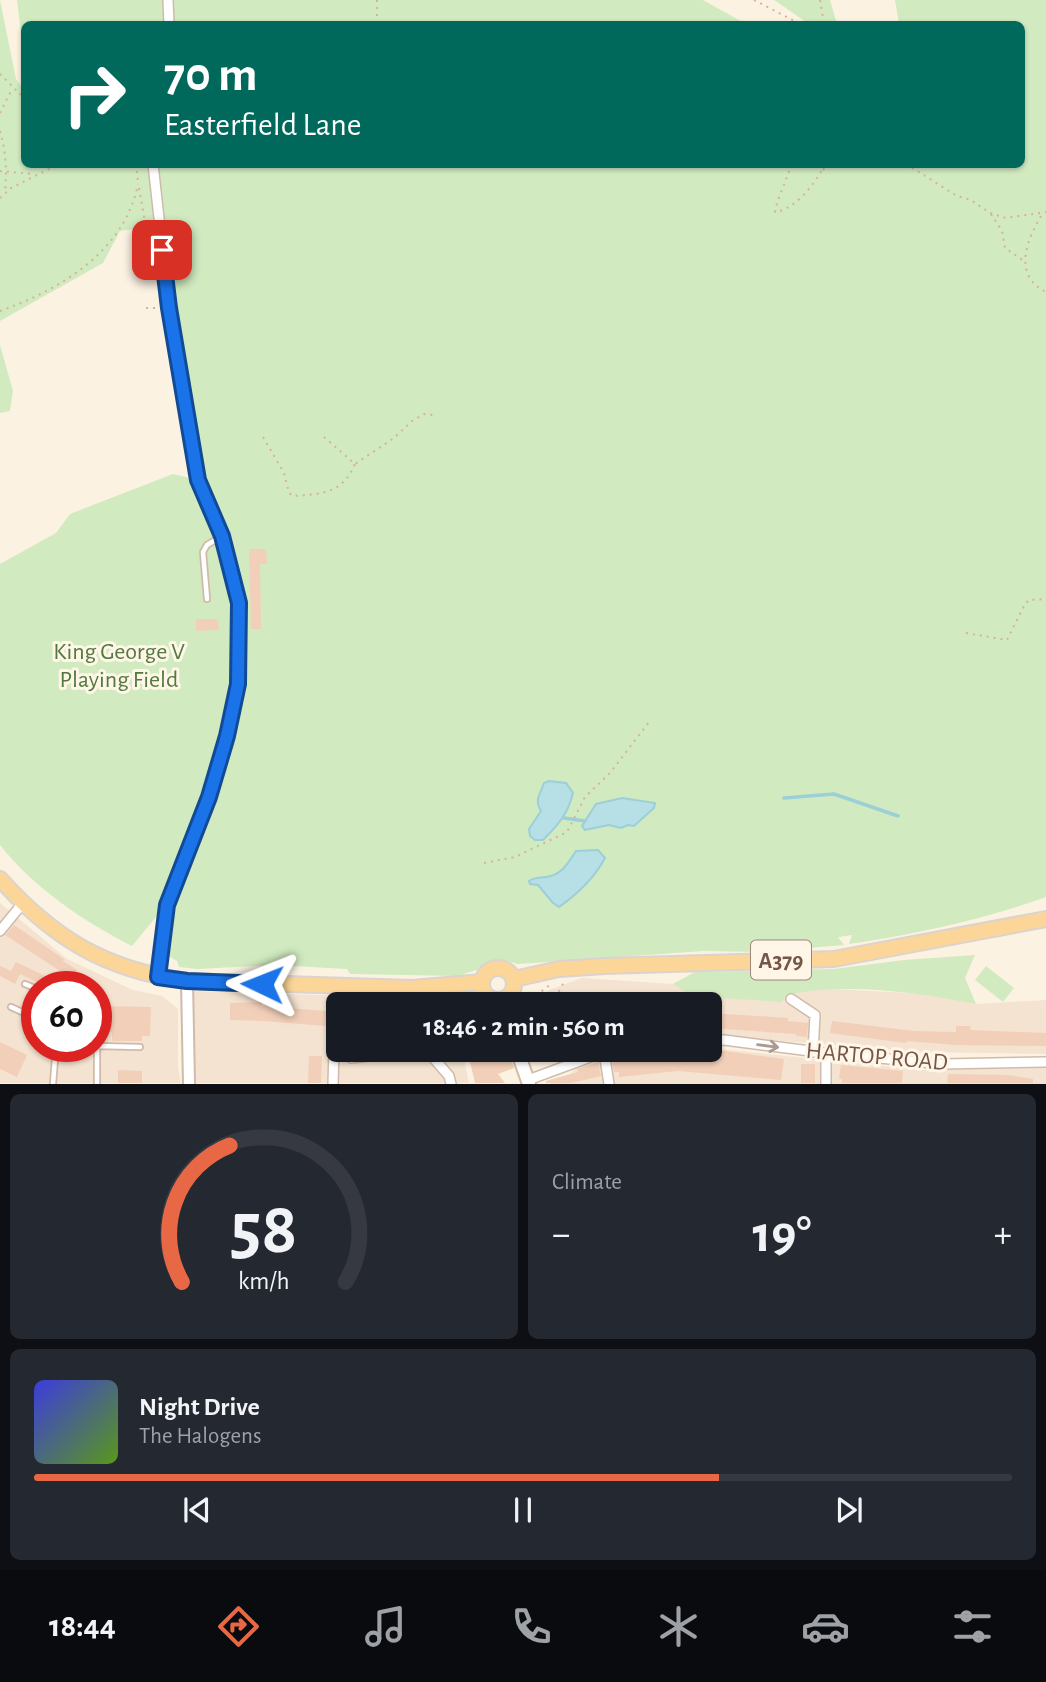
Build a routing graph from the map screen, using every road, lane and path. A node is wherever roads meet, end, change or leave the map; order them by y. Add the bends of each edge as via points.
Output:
1 (168, 0) edge
2 (377, 0) edge
3 (754, 0) edge
4 (820, 0) edge
5 (169, 21) edge
6 (377, 21) edge
7 (794, 21) edge
8 (824, 21) edge
9 (0, 74) edge
10 (13, 88) junction
11 (21, 93) edge
12 (0, 113) edge
13 (0, 131) edge
14 (51, 168) edge
15 (136, 168) edge
16 (153, 168) edge
17 (790, 168) edge
18 (826, 168) edge
19 (913, 168) edge
20 (822, 170) joint
21 (0, 171) edge
22 (7, 171) junction
23 (37, 174) junction
24 (138, 184) junction
25 (5, 193) junction
26 (0, 198) edge
27 (1046, 212) edge
28 (990, 213) junction
29 (1041, 215) junction
30 (141, 245) dead end
31 (1025, 262) junction
32 (1046, 292) edge
33 (146, 308) dead end
34 (169, 308) junction
35 (0, 311) edge
36 (432, 415) dead end
37 (263, 437) dead end
38 (324, 437) dead end
39 (355, 464) junction
40 (222, 536) junction
41 (207, 599) dead end
42 (1046, 599) edge
43 (966, 633) dead end
44 (649, 722) dead end
45 (484, 863) dead end
46 (0, 879) edge
47 (23, 903) junction
48 (1046, 919) edge
49 (0, 932) edge
50 (571, 968) junction
51 (158, 977) junction
52 (514, 979) junction
53 (187, 981) junction
54 (482, 982) junction
55 (552, 983) dead end
56 (486, 992) edge
57 (511, 992) edge
58 (540, 992) edge
59 (558, 992) edge
60 (791, 999) dead end
61 (11, 1007) dead end
62 (21, 1012) edge
63 (722, 1040) edge
64 (112, 1046) edge
65 (140, 1047) dead end
66 (813, 1052) junction
67 (826, 1053) junction
68 (55, 1062) edge
69 (97, 1062) edge
70 (334, 1062) edge
71 (437, 1062) edge
72 (522, 1062) edge
73 (579, 1062) edge
74 (606, 1062) edge
75 (1046, 1062) edge
76 (529, 1082) edge
77 (53, 1083) edge
78 (97, 1083) edge
79 (189, 1083) edge
80 (333, 1083) edge
81 (451, 1083) edge
82 (609, 1083) edge
83 (826, 1083) edge

1 - 5 street
2 - 6 path
3 - 7 path
4 - 8 path
9 - 10 path
10 - 11 path
10 - 12 path
13 - 22 path
14 - 23 path
15 - 24 path
16 - 34 street
17 - 20 path via 775,212 796,201
18 - 20 path
19 - 28 path
21 - 22 path
22 - 23 path
22 - 25 path
23 - 25 path
24 - 30 path via 146,227
24 - 35 path via 125,220 99,256
25 - 26 path
27 - 29 path
28 - 29 path via 1006,218
28 - 31 path via 1002,230 1005,248
29 - 31 path via 1026,245
31 - 32 path via 1038,288
33 - 34 path
34 - 40 street via 198,480
36 - 39 path via 412,421
37 - 39 path via 293,496 335,488 348,479
38 - 39 path
40 - 41 lane via 203,552
40 - 51 street via 239,603 238,684 221,762 167,905
42 - 43 path via 1025,604 1007,640
44 - 45 path via 585,797 567,832 515,856
46 - 47 main road
47 - 49 street
47 - 51 main road via 48,927 85,951
48 - 50 main road, A379 via 834,959
50 - 52 main road, A379
50 - 59 path
51 - 53 main road
52 - 54 main road via 507,970 497,968 487,972
52 - 57 main road
53 - 54 main road via 412,988
53 - 79 street
54 - 56 main road
55 - 58 path
60 - 66 street via 815,1015
61 - 62 lane
63 -> 66 street, HARTOP ROAD
64 - 65 lane
66 - 67 street, HARTOP ROAD
67 - 75 street, HARTOP ROAD via 943,1064
67 - 83 street
68 - 77 lane
69 - 78 lane
70 - 80 street
71 - 81 street
72 - 76 main road
73 - 76 street
74 - 82 street

